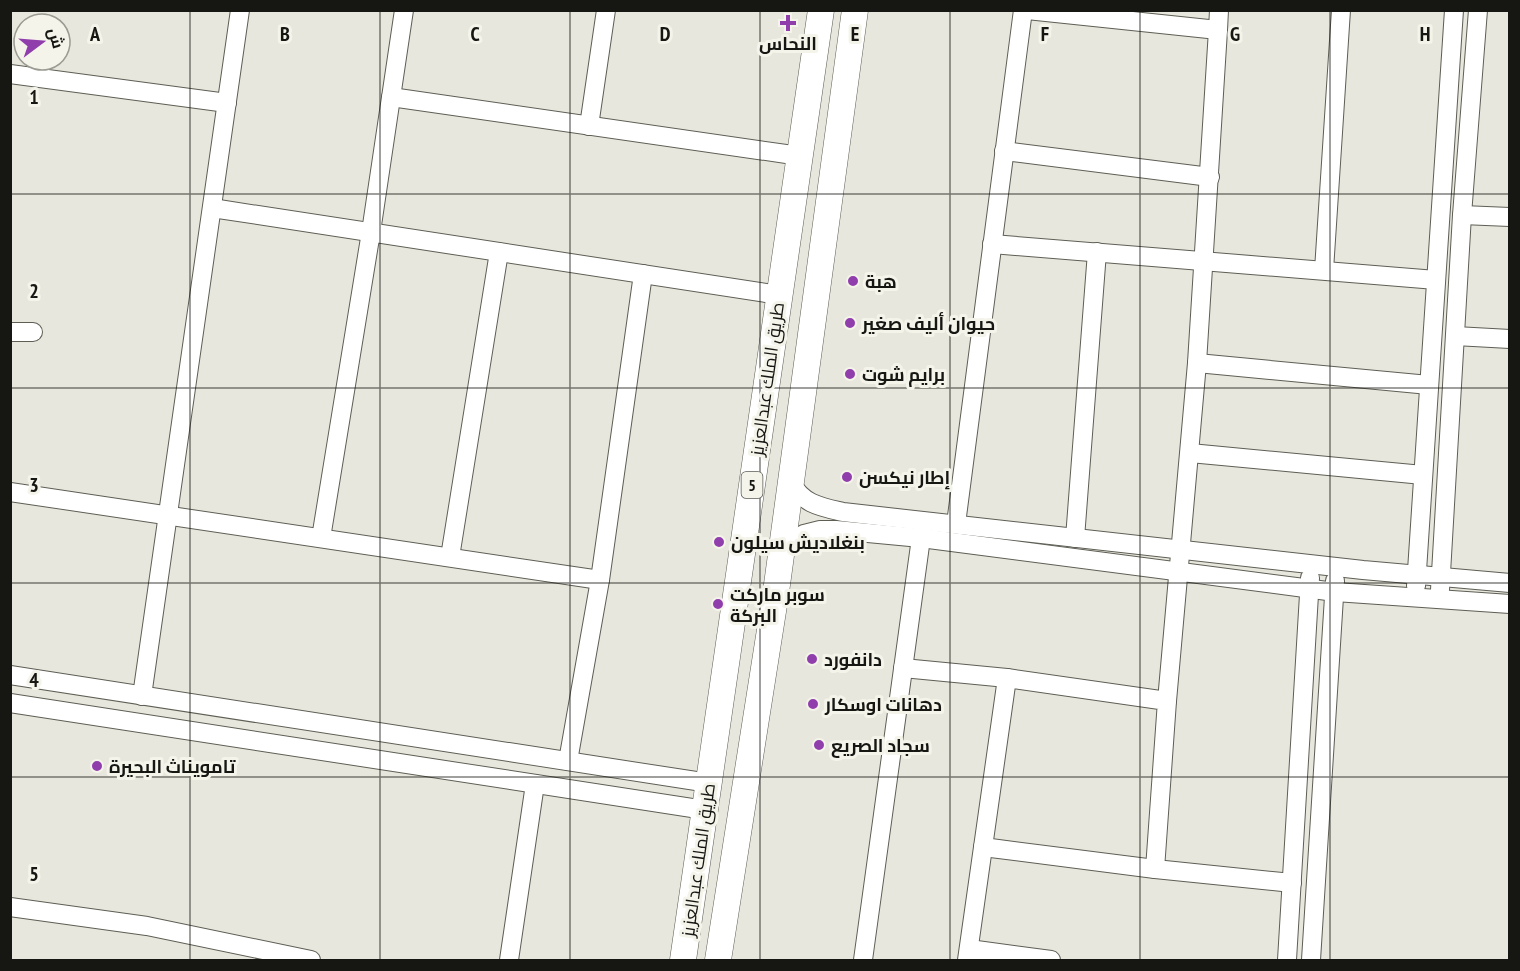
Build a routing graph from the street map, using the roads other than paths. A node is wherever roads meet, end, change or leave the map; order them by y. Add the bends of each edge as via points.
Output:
1 (240, 10) edge
2 (404, 10) edge
3 (606, 10) edge
4 (821, 10) edge
5 (855, 10) edge
6 (1023, 10) edge
7 (1027, 10) edge
8 (1219, 10) edge
9 (1341, 10) edge
10 (1454, 10) edge
11 (1478, 10) edge
12 (1218, 30) junction
13 (10, 74) edge
14 (391, 97) junction
15 (227, 102) junction
16 (589, 126) junction
17 (1004, 151) junction
18 (800, 156) junction
19 (1210, 177) junction
20 (212, 208) junction
21 (1462, 214) junction
22 (1509, 217) edge
23 (371, 232) junction
24 (992, 244) junction
25 (499, 252) junction
26 (1097, 252) junction
27 (1204, 260) junction
28 (1324, 270) junction
29 (643, 274) junction
30 (1436, 280) junction
31 (779, 295) junction
32 (10, 332) edge
33 (33, 332) dead end
34 (1455, 336) junction
35 (1509, 339) edge
36 (1197, 363) junction
37 (1429, 386) junction
38 (1190, 453) junction
39 (1423, 475) junction
40 (791, 482) junction
41 (10, 492) edge
42 (831, 509) junction
43 (168, 515) junction
44 (956, 524) junction
45 (828, 530) junction
46 (321, 538) junction
47 (921, 538) junction
48 (1075, 538) junction
49 (782, 550) junction
50 (1181, 550) junction
51 (450, 557) junction
52 (1311, 564) junction
53 (1336, 567) junction
54 (1179, 572) junction
55 (1417, 575) junction
56 (1441, 577) junction
57 (600, 580) junction
58 (1509, 583) edge
59 (1310, 589) junction
60 (1335, 592) junction
61 (1415, 599) junction
62 (1440, 600) junction
63 (1509, 604) edge
64 (903, 668) junction
65 (10, 675) edge
66 (1007, 678) junction
67 (142, 696) junction
68 (1167, 701) junction
69 (10, 703) edge
70 (568, 761) junction
71 (709, 783) junction
72 (535, 784) junction
73 (705, 810) junction
74 (983, 847) junction
75 (1155, 869) junction
76 (1292, 883) junction
77 (10, 907) edge
78 (968, 955) edge
79 (311, 960) edge
80 (509, 960) edge
81 (683, 960) edge
82 (718, 960) edge
83 (863, 960) edge
84 (1051, 960) edge
85 (1287, 960) edge
86 (1311, 960) edge

1 - 15 street
2 - 14 street
3 - 16 street
4 - 18 highway, طريق الملك عبدالعزيز / 5
5 - 40 highway, طريق الملك عبدالعزيز / 5
6 - 17 street
7 - 12 street
8 - 12 street
9 - 28 street
10 - 30 street
11 - 21 street
12 - 19 street
13 - 15 street
14 - 16 street
14 - 23 street
15 - 20 street
16 - 18 street
17 - 19 street
17 - 24 street
18 - 31 highway, طريق الملك عبدالعزيز / 5
19 - 27 street
20 - 23 street
20 - 43 street
21 - 22 street
21 - 34 street
23 - 25 street
23 - 46 street
24 - 26 street
24 - 44 street
25 - 29 street
25 - 51 street
26 - 27 street
26 - 48 street
27 - 28 street
27 - 36 street
28 - 30 street
29 - 31 street
29 - 57 street
30 - 37 street
31 - 71 highway, طريق الملك عبدالعزيز / 5
32 - 33 street
34 - 35 street
34 - 56 street
36 - 37 street
36 - 38 street
37 - 39 street
38 - 39 street
38 - 50 street
39 - 55 street
40 - 42 street via 808,502
40 - 49 highway, طريق الملك عبدالعزيز / 5
41 - 43 street
42 - 44 street
42 - 45 street
43 - 46 street
43 - 67 street
44 - 48 street
45 - 47 street
45 - 49 street via 804,534
46 - 51 street
47 - 54 street
47 - 64 street
48 - 50 street
49 - 82 highway, طريق الملك عبدالعزيز / 5
50 - 52 street
50 - 54 street
51 - 57 street
52 - 53 street
52 - 59 street
53 - 55 street
53 - 60 street
54 - 59 street
54 - 68 street
55 - 56 street
55 - 61 street
56 - 58 street
56 - 62 street
57 - 70 street
59 - 60 street
59 - 76 street
60 - 61 street
60 - 86 street
61 - 62 street
62 - 63 street
64 - 66 street
64 - 83 street
65 - 67 street
66 - 68 street
66 - 74 street
67 - 70 street
68 - 75 street
69 - 72 street
70 - 71 street
71 - 73 highway, طريق الملك عبدالعزيز / 5
72 - 73 street
72 - 80 street
73 - 81 highway, طريق الملك عبدالعزيز / 5
74 - 75 street
74 - 78 street
75 - 76 street
76 - 85 street
77 - 79 street via 147,926
78 - 84 street

